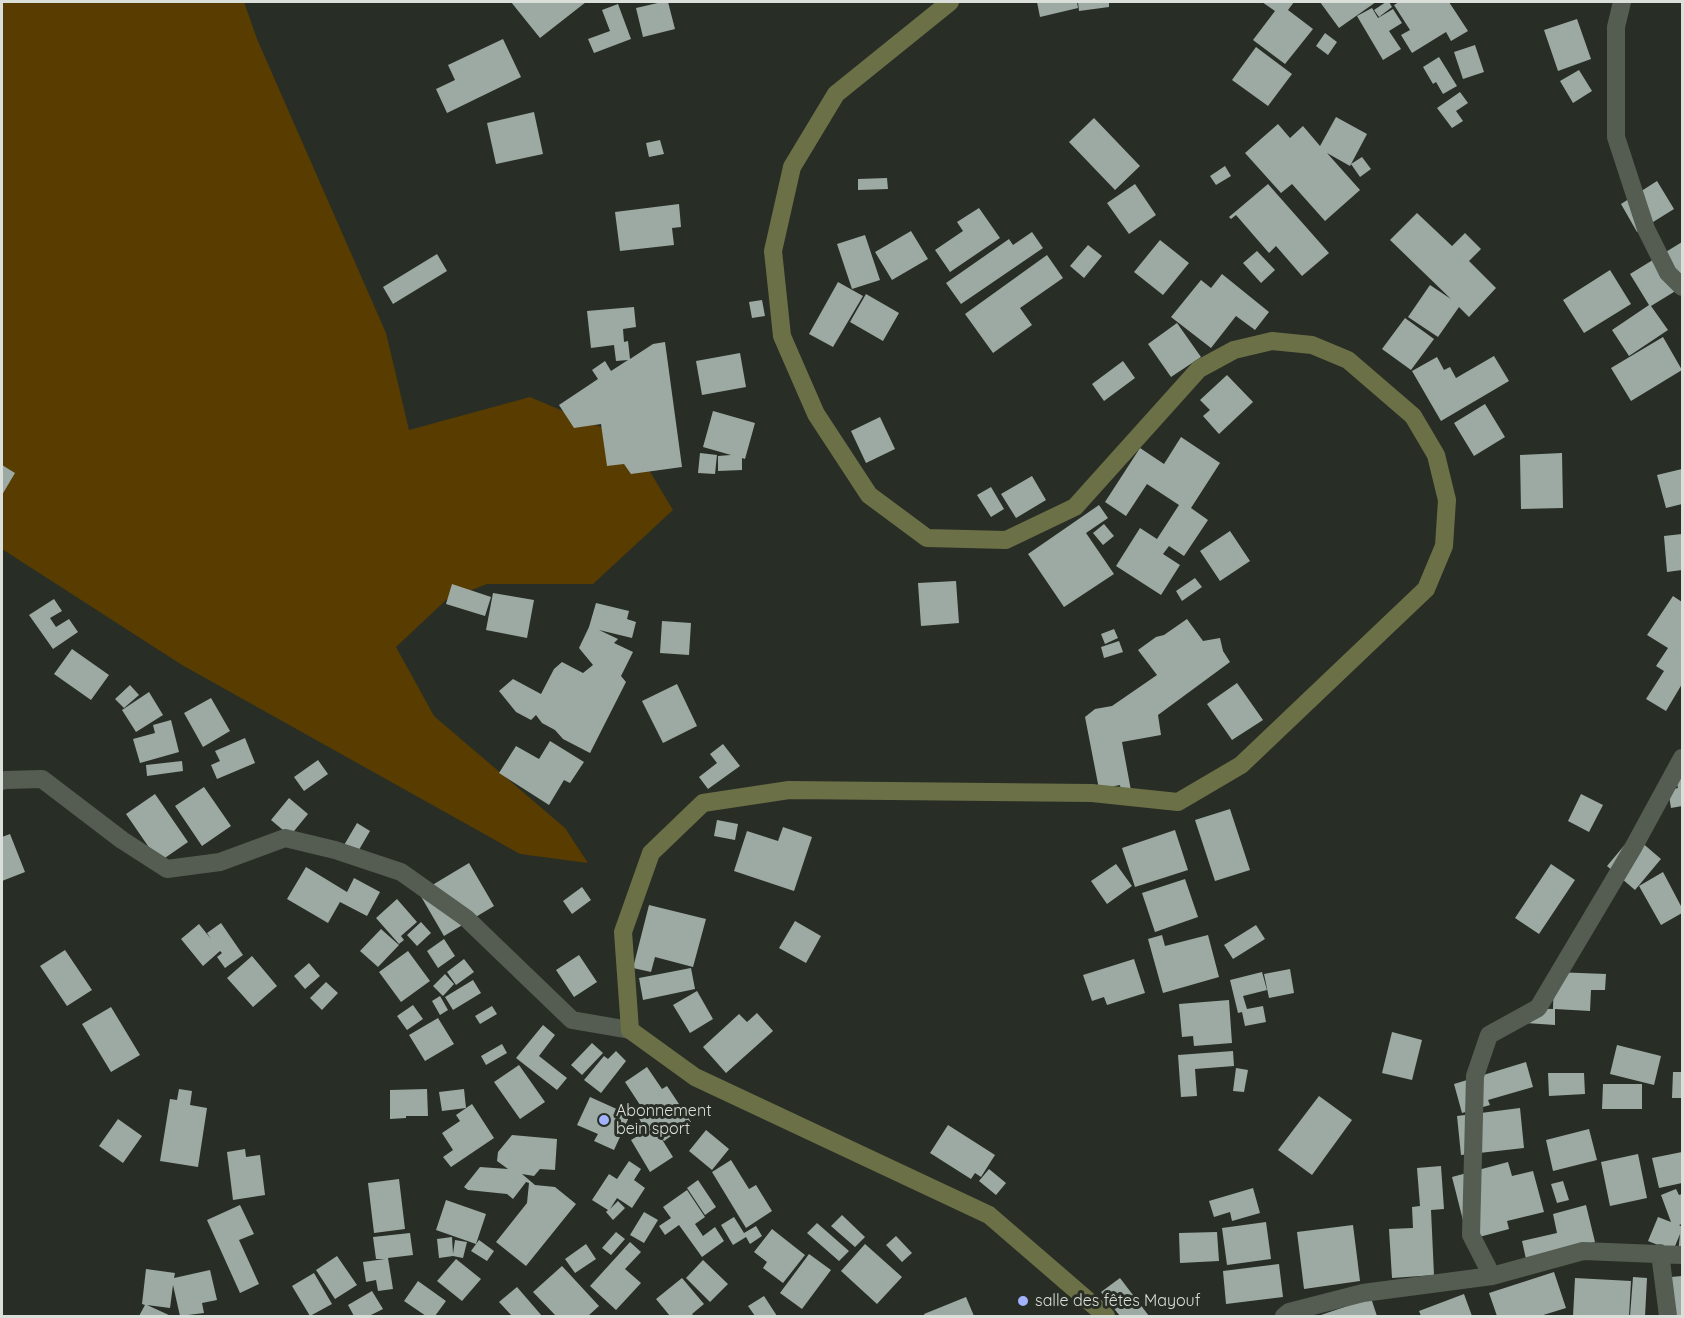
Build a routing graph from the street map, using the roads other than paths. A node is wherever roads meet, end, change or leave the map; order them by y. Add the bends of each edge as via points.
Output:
1 (950, 2) edge
2 (1622, 2) edge
3 (1683, 286) edge
4 (1683, 758) edge
5 (2, 781) edge
6 (630, 1030) junction
7 (1660, 1253) junction
8 (1683, 1255) edge
9 (1492, 1276) junction
10 (1106, 1317) edge
11 (1284, 1317) edge
12 (1668, 1317) edge

1 - 6 street via 836,94 792,168 773,251 782,336 816,414 868,495 927,538 1006,540 1075,507 1199,369 1234,350 1272,341 1312,345 1348,360 1413,416 1436,455 1447,500 1444,546 1426,589 1241,765 1178,802 1092,793 789,790 703,803 651,853 622,932
2 - 3 street via 1616,27 1616,137 1646,229 1668,273
4 - 9 street via 1538,1008 1489,1035 1475,1076 1471,1235
5 - 6 street via 42,779 167,869 220,862 285,838 401,872 466,918 572,1020
6 - 10 street via 694,1077 989,1215
7 - 8 street
7 - 9 street via 1583,1251
7 - 12 street
9 - 11 street via 1363,1293 1289,1312

